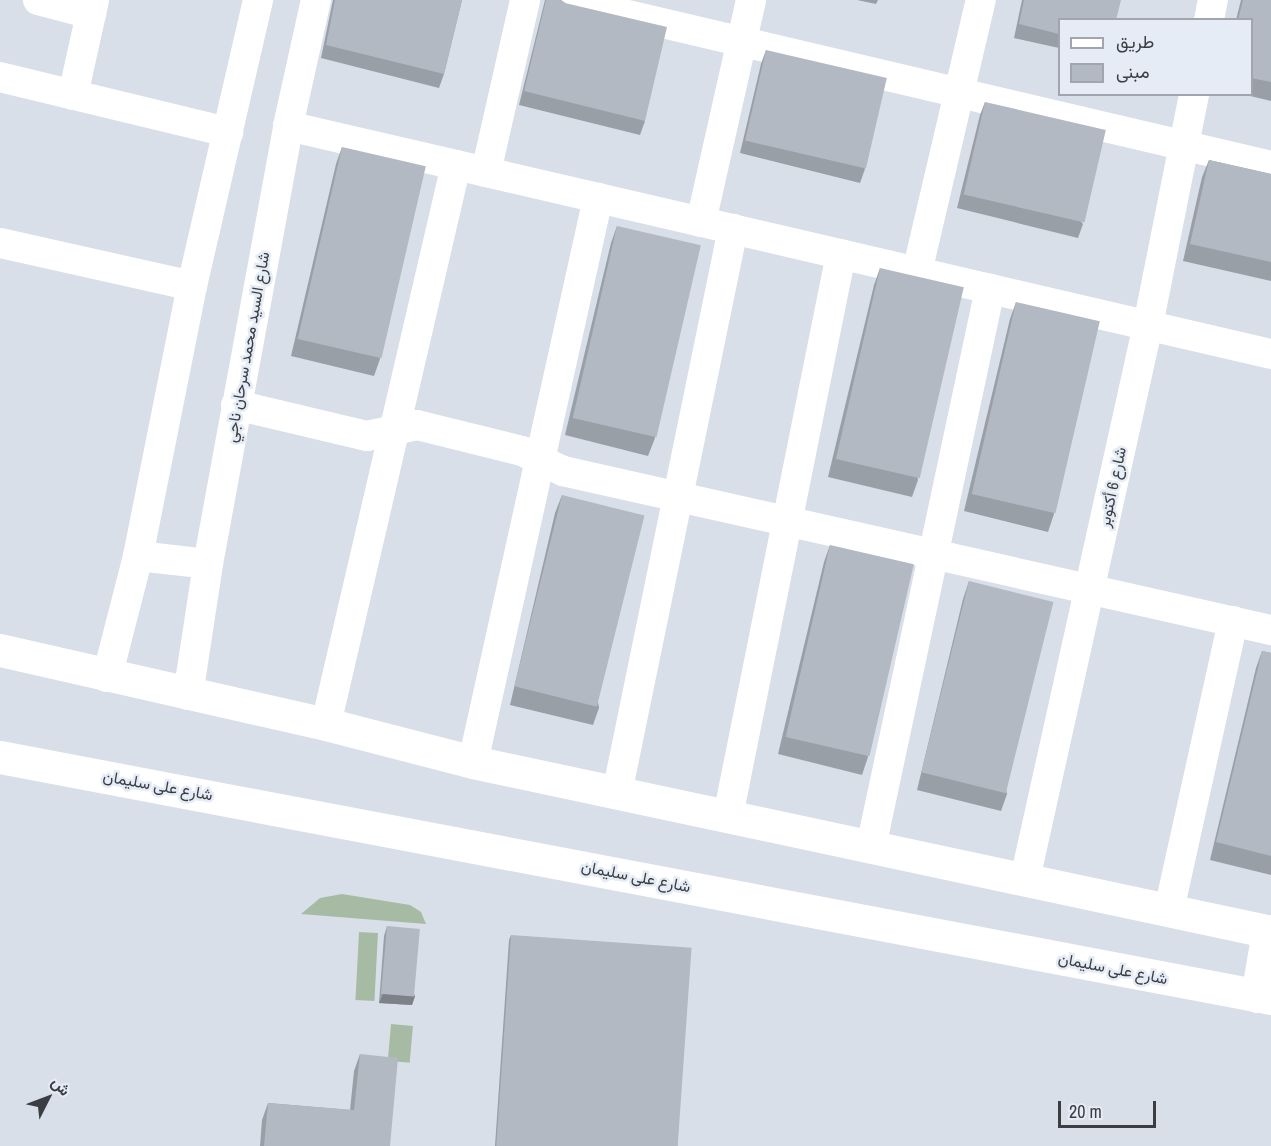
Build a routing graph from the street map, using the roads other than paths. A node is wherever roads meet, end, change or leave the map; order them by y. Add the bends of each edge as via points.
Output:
1 (38, 0) edge
2 (258, 0) edge
3 (316, 0) edge
4 (525, 0) edge
5 (564, 0) edge
6 (751, 0) edge
7 (981, 0) edge
8 (1213, 0) edge
9 (92, 7) edge
10 (1209, 18) edge
11 (741, 42) junction
12 (0, 77) edge
13 (959, 94) junction
14 (73, 95) junction
15 (1194, 96) edge
16 (288, 126) junction
17 (228, 132) junction
18 (1184, 146) junction
19 (456, 165) junction
20 (1271, 166) edge
21 (486, 172) junction
22 (598, 198) junction
23 (701, 222) junction
24 (733, 229) junction
25 (0, 243) edge
26 (841, 254) junction
27 (917, 272) junction
28 (192, 286) junction
29 (990, 289) junction
30 (1148, 325) junction
31 (1271, 354) edge
32 (236, 405) junction
33 (394, 430) junction
34 (541, 461) junction
35 (678, 498) junction
36 (787, 522) junction
37 (933, 555) junction
38 (138, 556) junction
39 (208, 564) junction
40 (1089, 589) junction
41 (1233, 621) junction
42 (1271, 630) edge
43 (0, 650) edge
44 (107, 677) junction
45 (188, 695) junction
46 (326, 724) junction
47 (0, 757) edge
48 (474, 762) junction
49 (617, 793) junction
50 (728, 816) junction
51 (871, 847) junction
52 (1025, 879) junction
53 (1169, 910) junction
54 (1269, 931) edge
55 (1264, 997) edge

1 - 9 street
2 - 17 street
3 - 16 street, شارع السيد محمد سرحان ناجي
4 - 21 street
5 - 11 street
6 - 11 street
7 - 13 street
8 - 10 street
9 - 14 street
11 - 13 street
11 - 23 street
12 - 14 street
13 - 18 street
13 - 27 street
14 - 17 street
15 - 18 street, شارع 6 أكتوبر
16 - 19 street
16 - 32 street, شارع السيد محمد سرحان ناجي
17 - 28 street
18 - 20 street
18 - 30 street, شارع 6 أكتوبر
19 - 21 street
19 - 33 street
21 - 22 street
22 - 23 street
22 - 34 street
23 - 24 street
24 - 26 street
24 - 35 street
25 - 28 street
26 - 27 street
26 - 36 street
27 - 29 street
28 - 38 street
29 - 30 street
29 - 37 street
30 - 31 street
30 - 40 street, شارع 6 أكتوبر
32 - 33 street via 367,436
32 - 39 street, شارع السيد محمد سرحان ناجي
33 - 34 street via 417,425 522,451
33 - 46 street
34 - 35 street via 563,471
34 - 48 street
35 - 36 street
35 - 49 street
36 - 37 street
36 - 50 street
37 - 40 street
37 - 51 street
38 - 39 street
38 - 44 street
39 - 45 street, شارع السيد محمد سرحان ناجي
40 - 41 street
40 - 52 street, شارع 6 أكتوبر
41 - 42 street
41 - 53 street
43 - 44 street
44 - 45 street
45 - 46 street
46 - 48 street
47 - 55 street, شارع على سليمان
48 - 49 street
49 - 50 street
50 - 51 street
51 - 52 street
52 - 53 street
53 - 54 street
54 - 55 street

